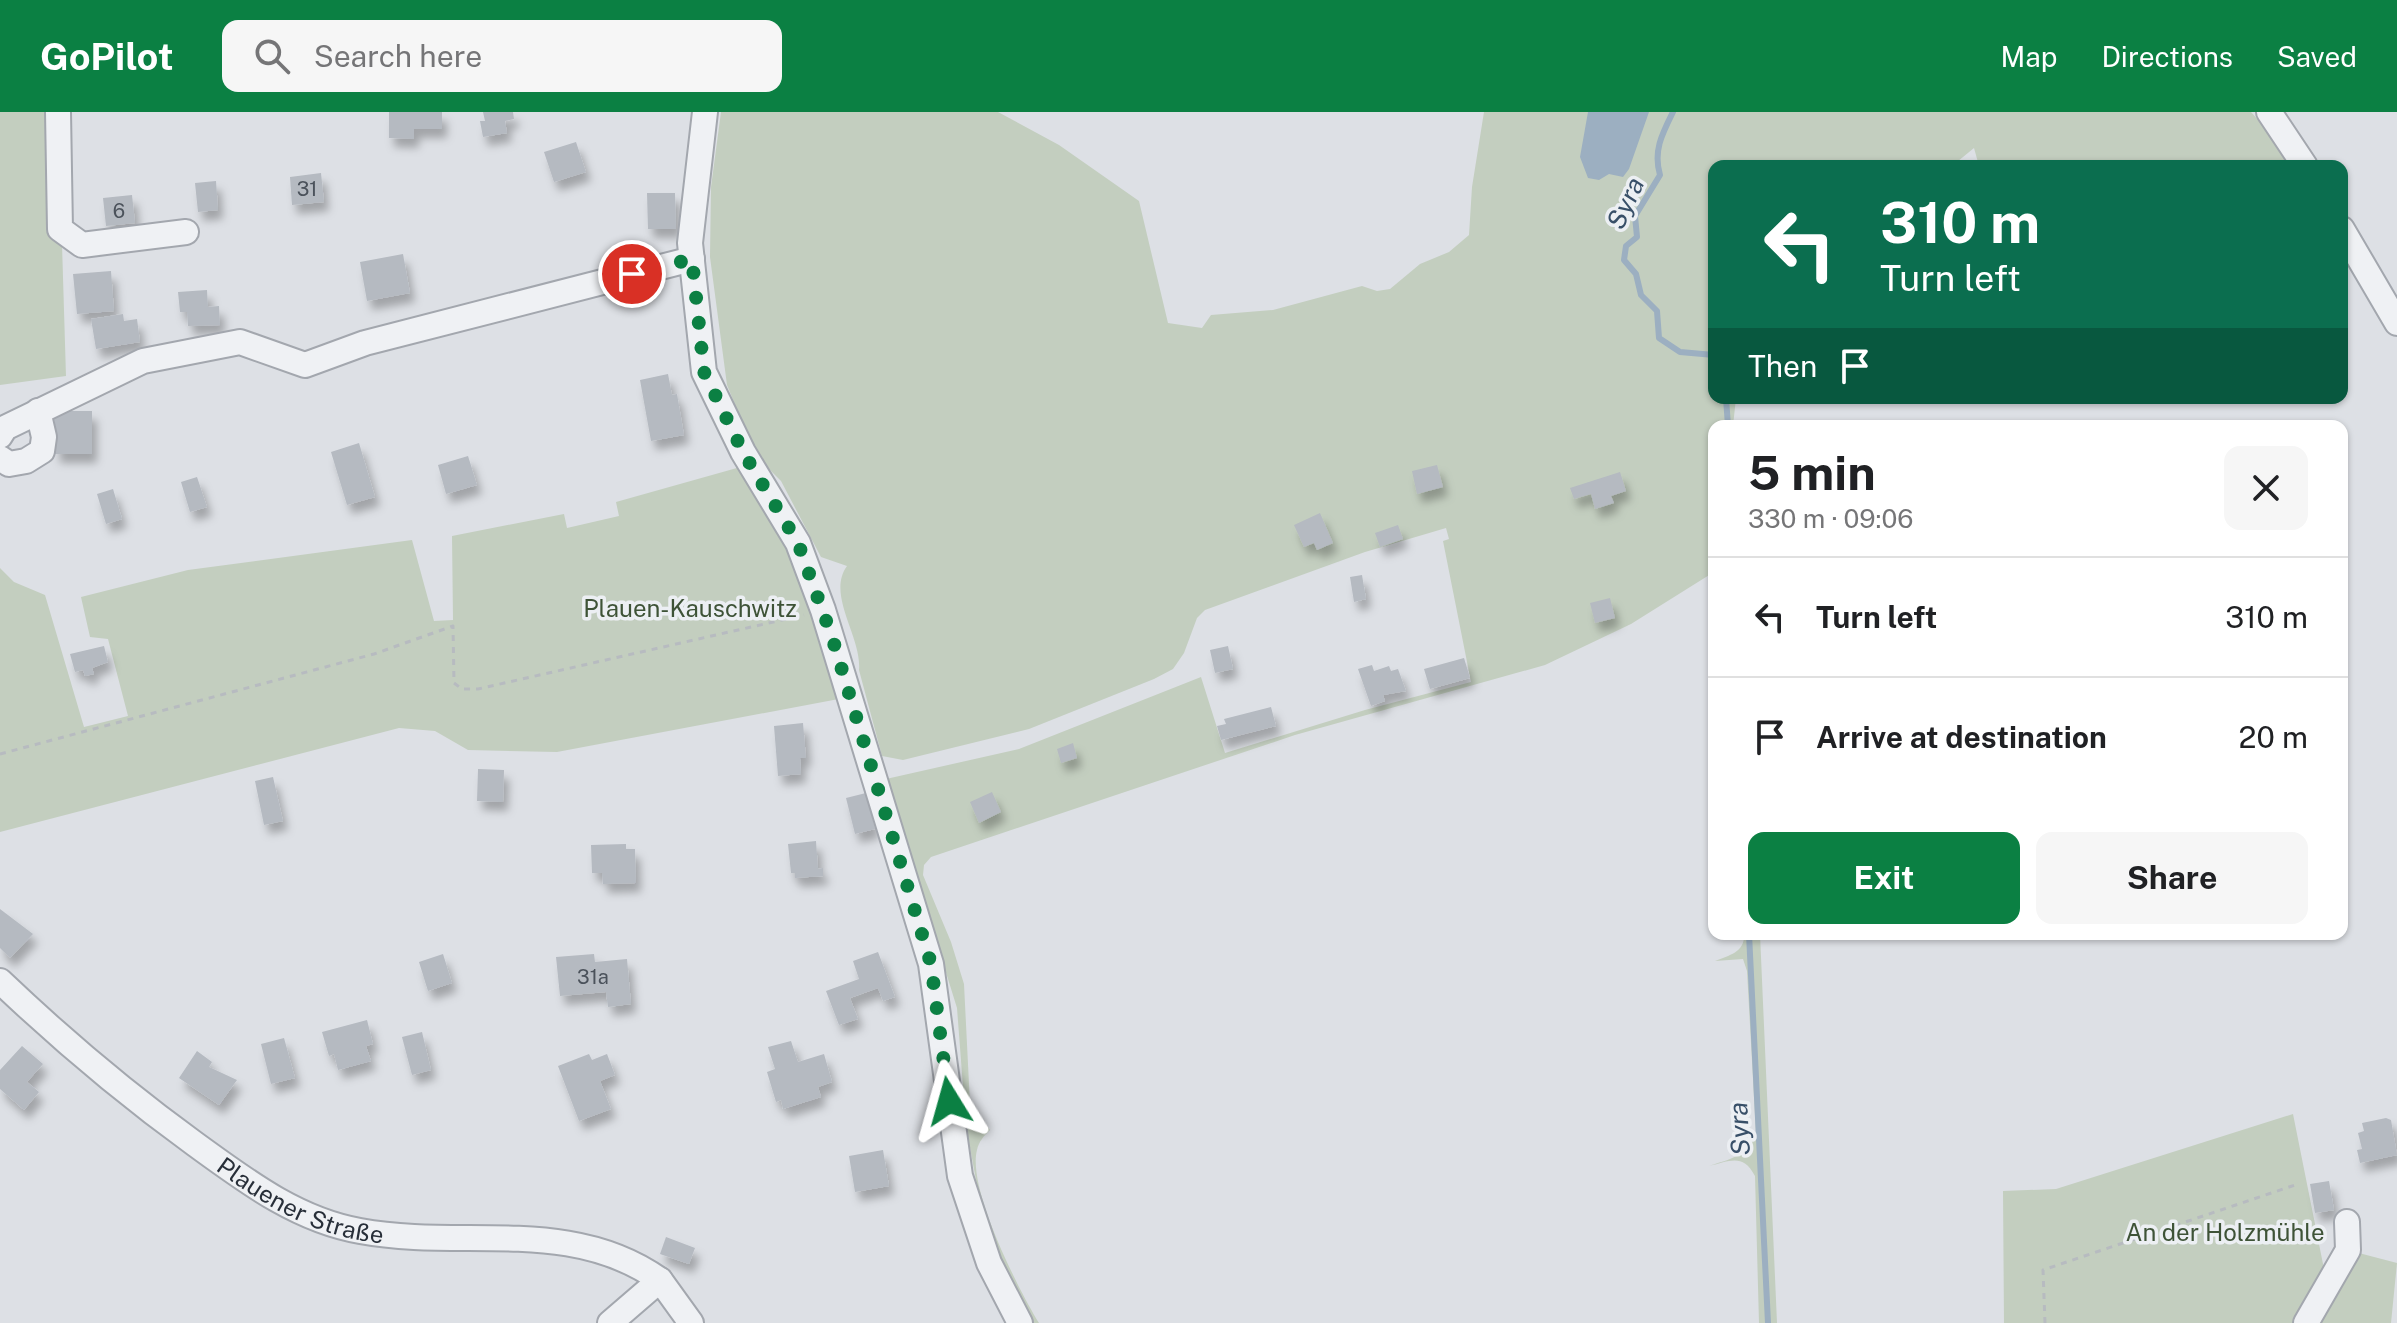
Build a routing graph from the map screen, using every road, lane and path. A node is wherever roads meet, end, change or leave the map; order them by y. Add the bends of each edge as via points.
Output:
1 (58, 112) edge
2 (705, 112) edge
3 (2269, 112) edge
4 (2301, 160) edge
5 (186, 232) dead end
6 (2348, 239) edge
7 (692, 259) junction
8 (2397, 323) edge
9 (38, 411) junction
10 (0, 436) edge
11 (0, 458) edge
12 (823, 610) junction
13 (0, 754) edge
14 (0, 981) edge
15 (2295, 1185) dead end
16 (2347, 1222) dead end
17 (660, 1280) junction
18 (610, 1323) edge
19 (691, 1323) edge
20 (1020, 1323) edge
21 (2045, 1323) edge
22 (2306, 1323) edge

1 - 5 street via 60,229 82,245
2 - 7 street
3 - 4 street
6 - 8 street
7 - 9 street via 365,343 305,365 240,342 143,361
7 - 12 street via 704,372 743,452 798,543
9 - 10 street
9 - 11 street via 42,451 9,464
12 - 13 path via 478,689 454,683 453,626 374,654
12 - 20 street via 931,964 960,1176 989,1263
14 - 17 street, Plauener Straße via 95,1067 273,1199 358,1231 561,1240 638,1265
15 - 21 path via 2043,1270
16 - 22 street via 2348,1250
17 - 18 street
17 - 19 street, Plauener Straße

